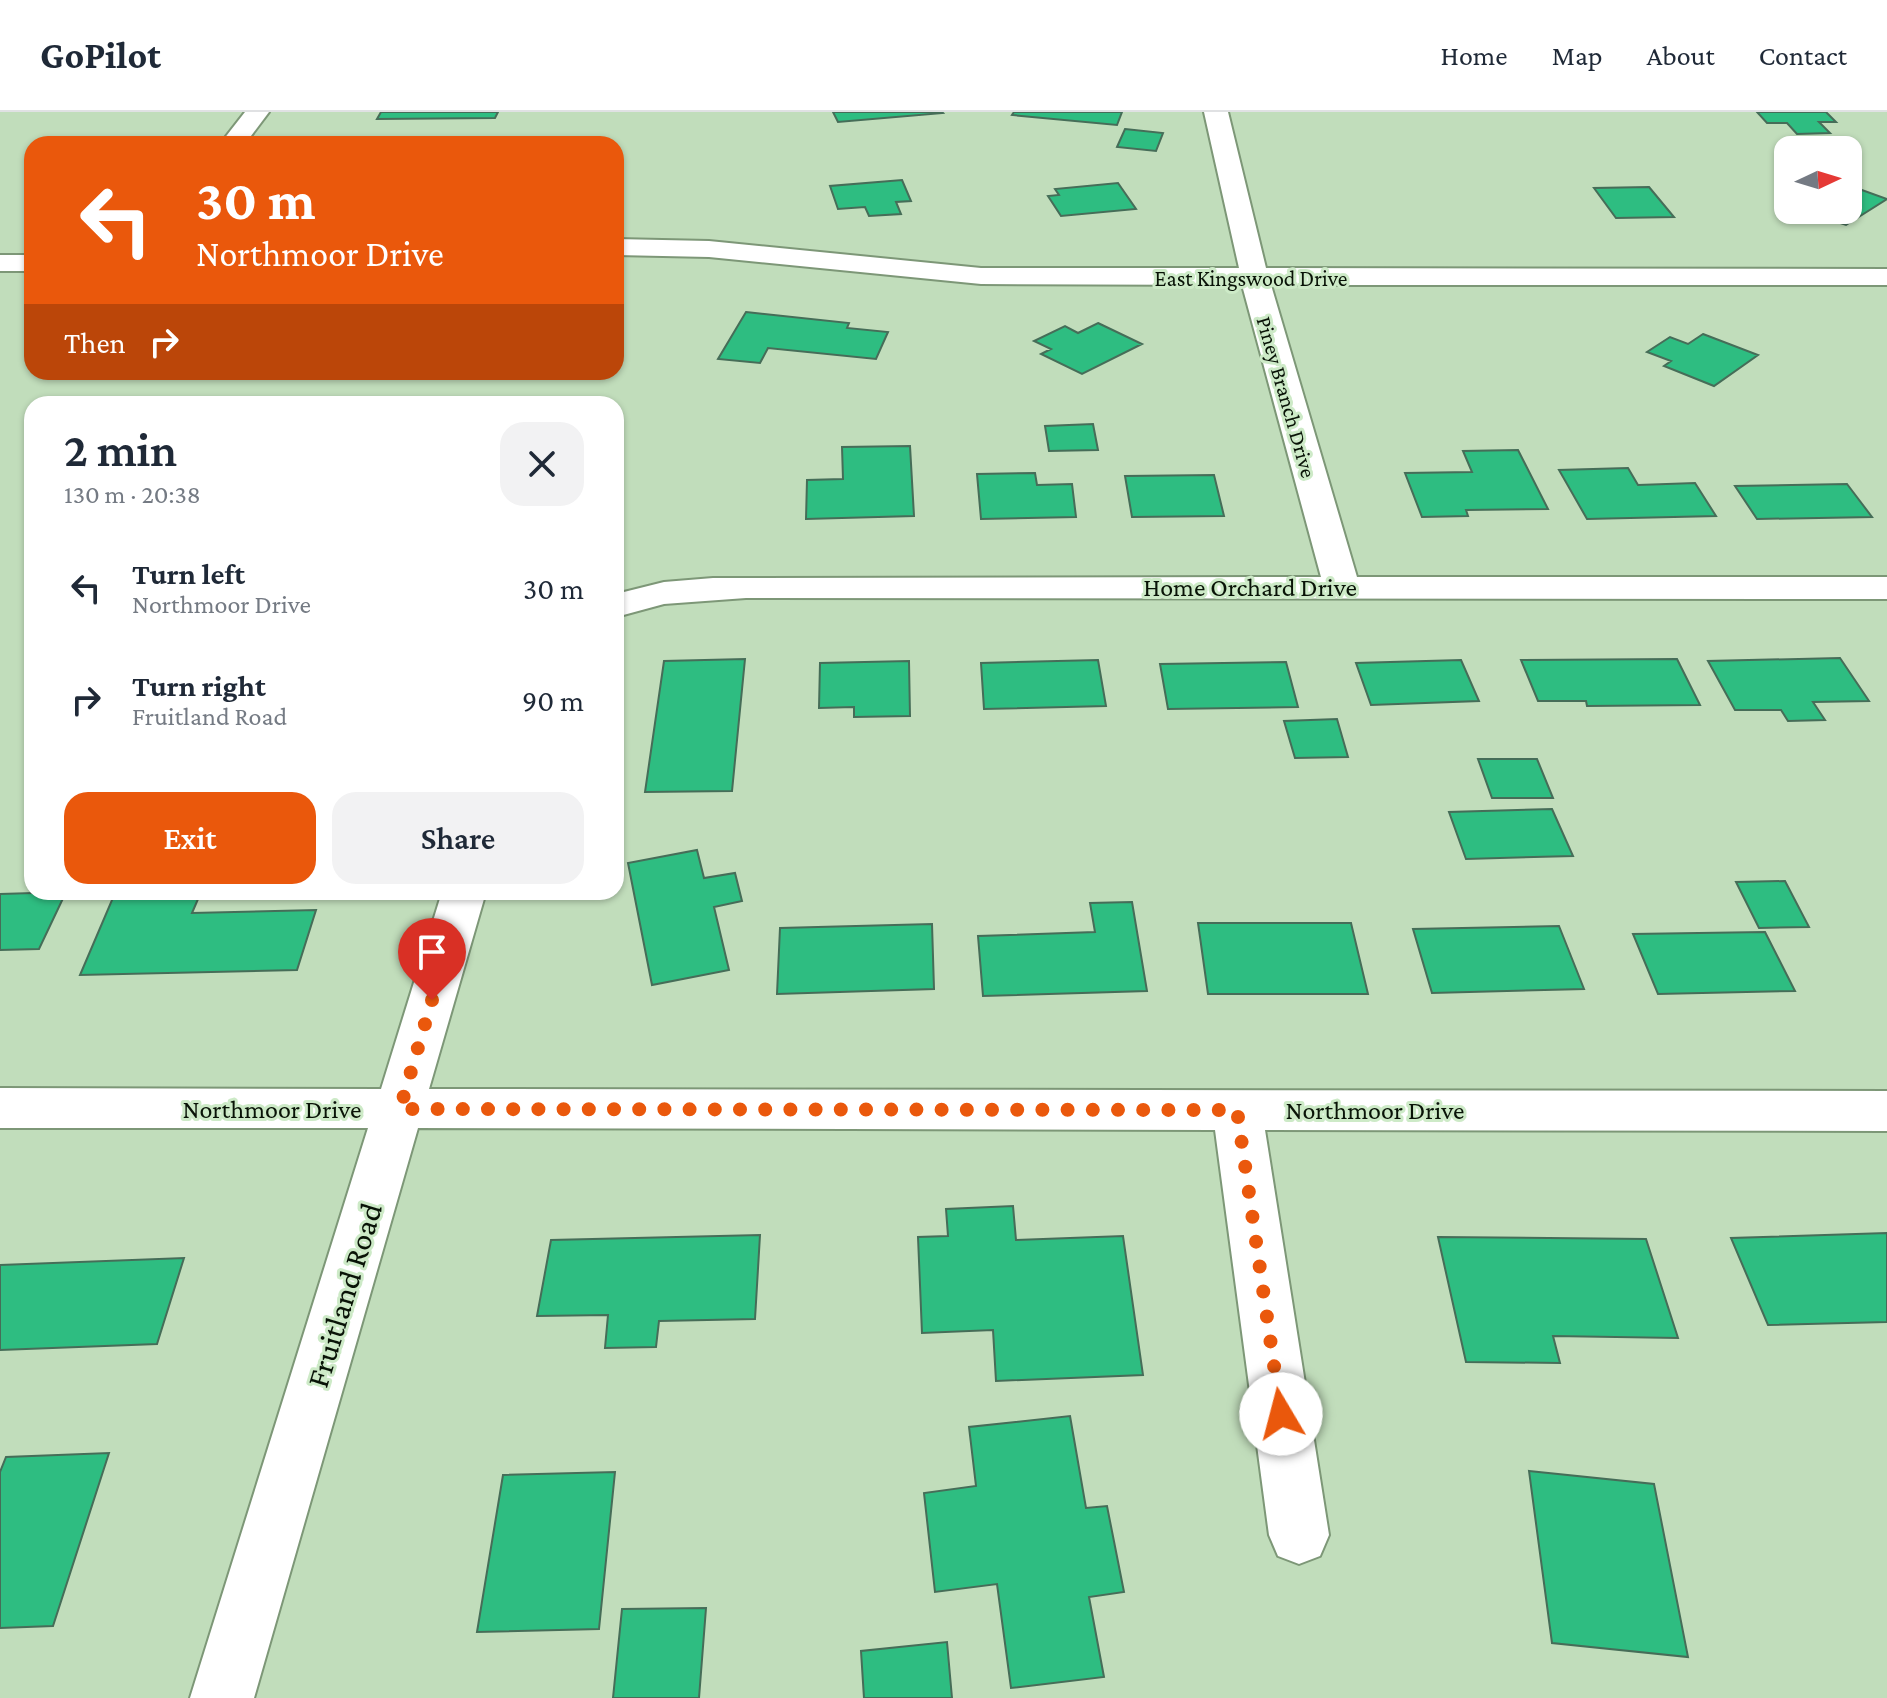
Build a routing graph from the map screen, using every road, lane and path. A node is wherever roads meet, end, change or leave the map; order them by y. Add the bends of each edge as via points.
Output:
1 (1216, 112) edge
2 (624, 247) edge
3 (0, 263) edge
4 (24, 263) edge
5 (1887, 277) edge
6 (1254, 278) junction
7 (1342, 587) junction
8 (1887, 588) edge
9 (624, 604) edge
10 (462, 900) edge
11 (0, 1108) edge
12 (400, 1109) junction
13 (1237, 1110) junction
14 (1887, 1111) edge
15 (1299, 1535) dead end
16 (222, 1698) edge

1 - 6 street, Piney Branch Drive
2 - 6 street, East Kingswood Drive via 709,249 981,276
3 - 4 street
5 - 6 street, East Kingswood Drive
6 - 7 street, Piney Branch Drive
7 - 8 street, Home Orchard Drive
7 - 9 street, Home Orchard Drive via 746,587 671,591
10 - 12 street, Fruitland Road
11 - 12 street, Northmoor Drive
12 - 13 street, Northmoor Drive
12 - 16 street, Fruitland Road
13 - 14 street, Northmoor Drive
13 - 15 street

